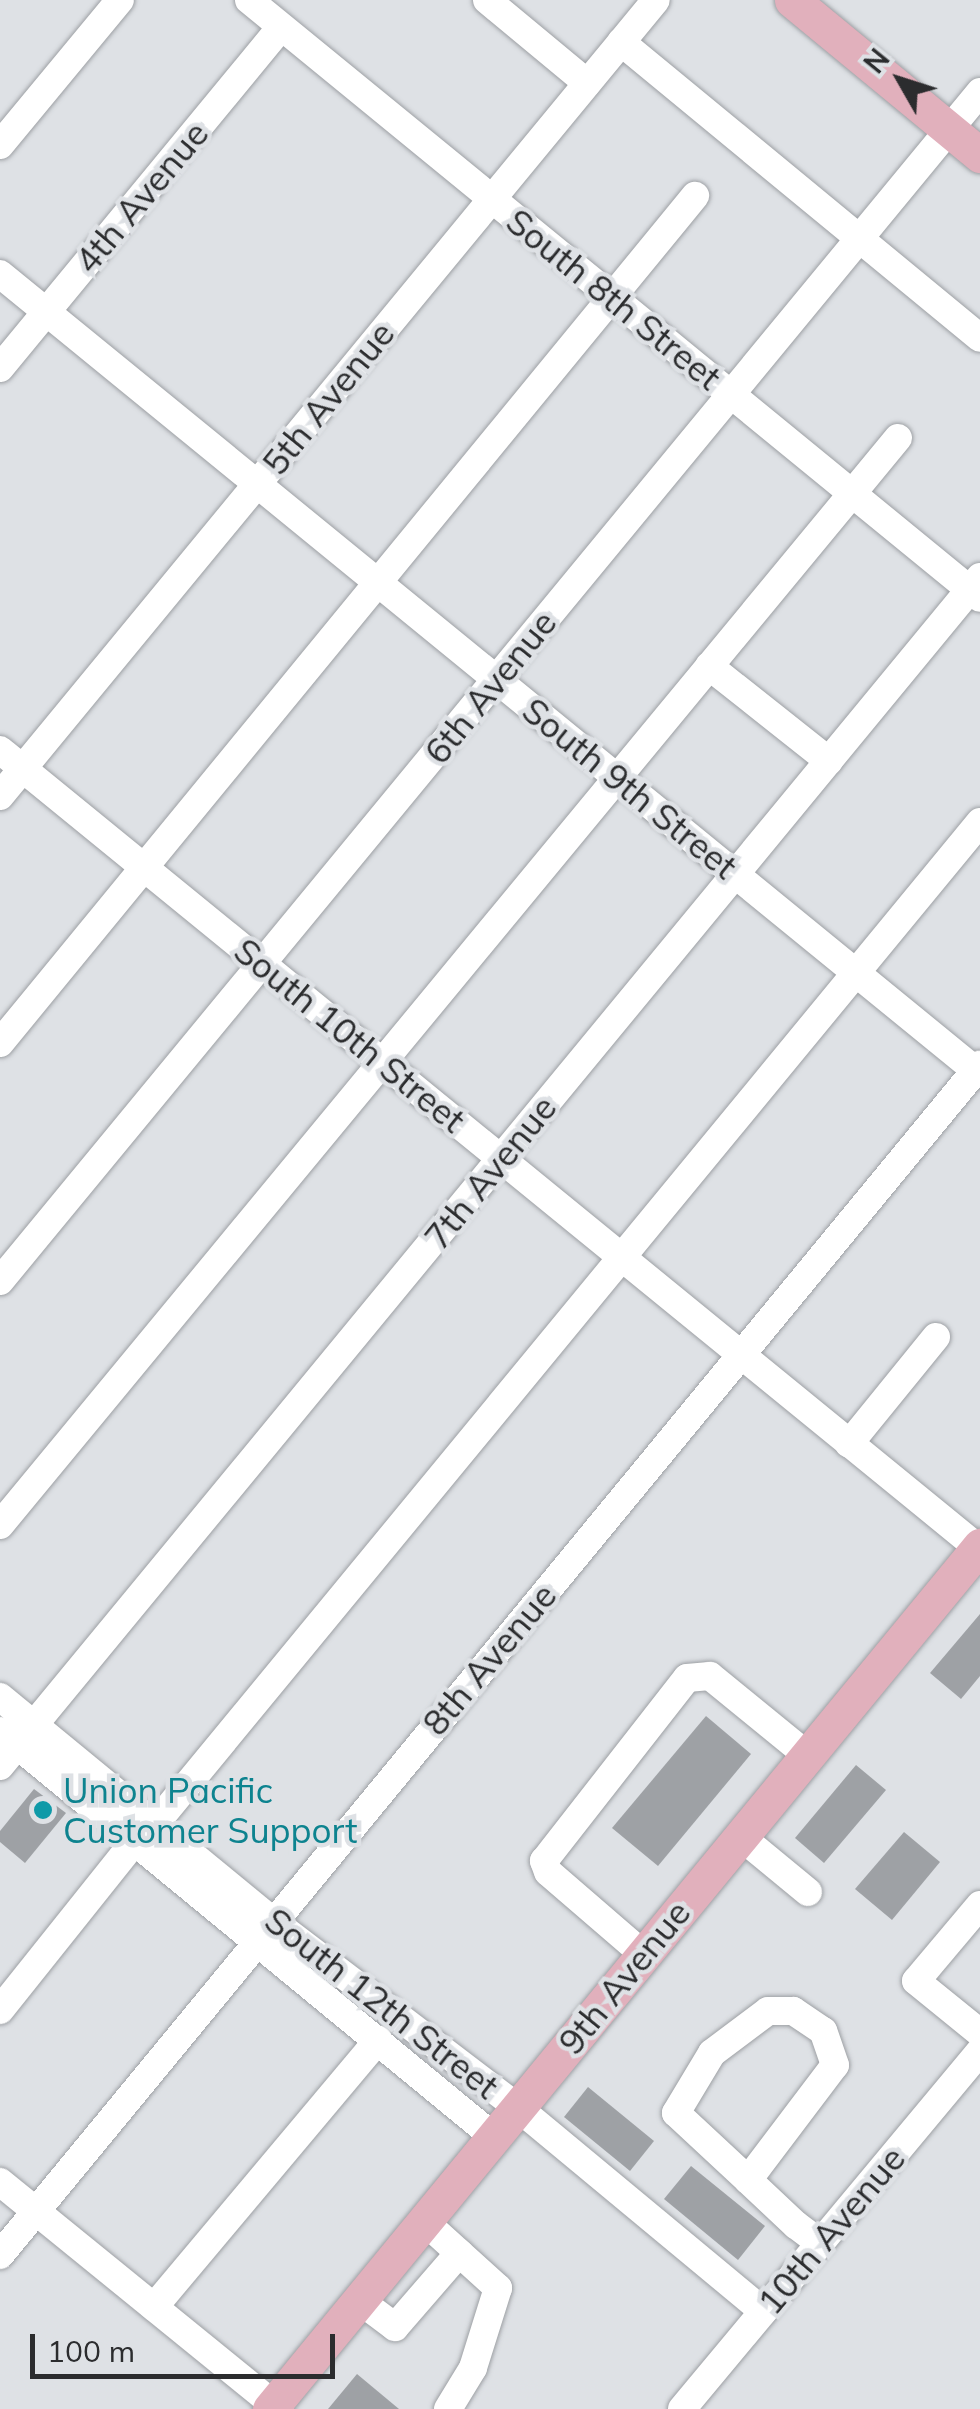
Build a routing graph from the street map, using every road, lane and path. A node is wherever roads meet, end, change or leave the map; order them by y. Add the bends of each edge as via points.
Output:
1 (120, 0) edge
2 (248, 0) edge
3 (487, 0) edge
4 (656, 0) edge
5 (792, 0) edge
6 (281, 27) junction
7 (621, 42) junction
8 (587, 83) junction
9 (980, 92) edge
10 (949, 129) junction
11 (0, 145) edge
12 (980, 156) edge
13 (694, 196) dead end
14 (492, 200) junction
15 (860, 238) junction
16 (0, 274) edge
17 (612, 298) junction
18 (46, 312) junction
19 (980, 338) edge
20 (0, 368) edge
21 (731, 394) junction
22 (898, 438) dead end
23 (257, 485) junction
24 (851, 492) junction
25 (378, 583) junction
26 (977, 588) edge
27 (710, 666) junction
28 (497, 679) junction
29 (0, 750) edge
30 (829, 761) junction
31 (22, 769) junction
32 (618, 778) junction
33 (0, 796) edge
34 (980, 822) edge
35 (144, 868) junction
36 (736, 874) junction
37 (262, 964) junction
38 (857, 974) junction
39 (0, 1043) edge
40 (385, 1064) junction
41 (978, 1070) edge
42 (502, 1159) junction
43 (621, 1257) junction
44 (0, 1281) edge
45 (936, 1336) dead end
46 (741, 1354) junction
47 (849, 1444) junction
48 (0, 1525) edge
49 (979, 1547) edge
50 (0, 1696) edge
51 (13, 1742) edge
52 (808, 1755) junction
53 (145, 1832) junction
54 (740, 1836) junction
55 (808, 1892) dead end
56 (980, 1905) edge
57 (266, 1930) junction
58 (644, 1954) junction
59 (0, 2010) edge
60 (980, 2034) edge
61 (378, 2040) junction
62 (980, 2050) edge
63 (517, 2107) junction
64 (494, 2137) junction
65 (748, 2180) junction
66 (0, 2182) edge
67 (37, 2210) junction
68 (424, 2221) junction
69 (820, 2242) junction
70 (459, 2253) junction
71 (0, 2255) edge
72 (359, 2300) junction
73 (154, 2307) junction
74 (762, 2311) junction
75 (274, 2408) edge
76 (448, 2409) edge
77 (682, 2409) edge

1 - 11 street
2 - 6 street, South 8th Street
3 - 8 street
4 - 7 street, 5th Avenue
5 - 10 main road
6 - 14 street, South 8th Street
6 - 18 street, 4th Avenue
7 - 8 street, 5th Avenue
7 - 15 street
8 - 14 street, 5th Avenue
9 - 10 street, 6th Avenue
10 - 12 main road
10 - 15 street, 6th Avenue
13 - 17 street
14 - 17 street, South 8th Street
14 - 23 street, 5th Avenue
15 - 19 street
15 - 21 street, 6th Avenue
16 - 18 street, South 9th Street
17 - 21 street, South 8th Street
17 - 25 street
18 - 20 street, 4th Avenue
18 - 23 street, South 9th Street
21 - 24 street, South 8th Street
21 - 28 street, 6th Avenue
22 - 24 street
23 - 25 street, South 9th Street
23 - 31 street, 5th Avenue
24 - 26 street, South 8th Street
24 - 27 street
25 - 28 street, South 9th Street
25 - 35 street
26 - 30 street, 7th Avenue
27 - 30 street
27 - 32 street
28 - 32 street, South 9th Street
28 - 37 street, 6th Avenue
29 - 31 street, South 10th Street
30 - 36 street, 7th Avenue
31 - 33 street, 5th Avenue
31 - 35 street, South 10th Street
32 - 36 street, South 9th Street
32 - 40 street
34 - 38 street
35 - 37 street, South 10th Street
35 - 39 street
36 - 38 street, South 9th Street
36 - 42 street, 7th Avenue
37 - 40 street, South 10th Street
37 - 44 street, 6th Avenue
38 - 41 street, South 9th Street
38 - 43 street
40 - 42 street, South 10th Street
40 - 48 street
41 - 46 street, 8th Avenue
42 - 43 street, South 10th Street
42 - 51 street, 7th Avenue
43 - 46 street, South 10th Street
43 - 53 street
45 - 47 street
46 - 47 street, South 10th Street
46 - 57 street, 8th Avenue
47 - 49 street, South 10th Street
49 - 52 main road, 9th Avenue
50 - 51 street
51 - 53 street
52 - 54 main road, 9th Avenue
52 - 58 street via 710,1676 687,1678 544,1861 548,1872
53 - 57 street
53 - 59 street
54 - 55 street
54 - 58 main road, 9th Avenue
56 - 60 street via 916,1981
57 - 61 street
57 - 63 street, South 12th Street
57 - 67 street, 8th Avenue
58 - 63 main road, 9th Avenue
61 - 64 street
61 - 73 street
62 - 69 street, 10th Avenue
63 - 64 main road, 9th Avenue
63 - 74 street, South 12th Street
64 - 68 main road, 9th Avenue
65 - 65 street via 676,2113 712,2053 768,2011 793,2011 822,2031 836,2065
65 - 69 street
66 - 67 street
67 - 71 street, 8th Avenue
67 - 73 street
68 - 70 street
68 - 72 main road, 9th Avenue
69 - 74 street, 10th Avenue
70 - 72 street via 395,2327
70 - 76 street via 498,2288 473,2368
72 - 75 main road, 9th Avenue
73 - 75 street
74 - 77 street, 10th Avenue

